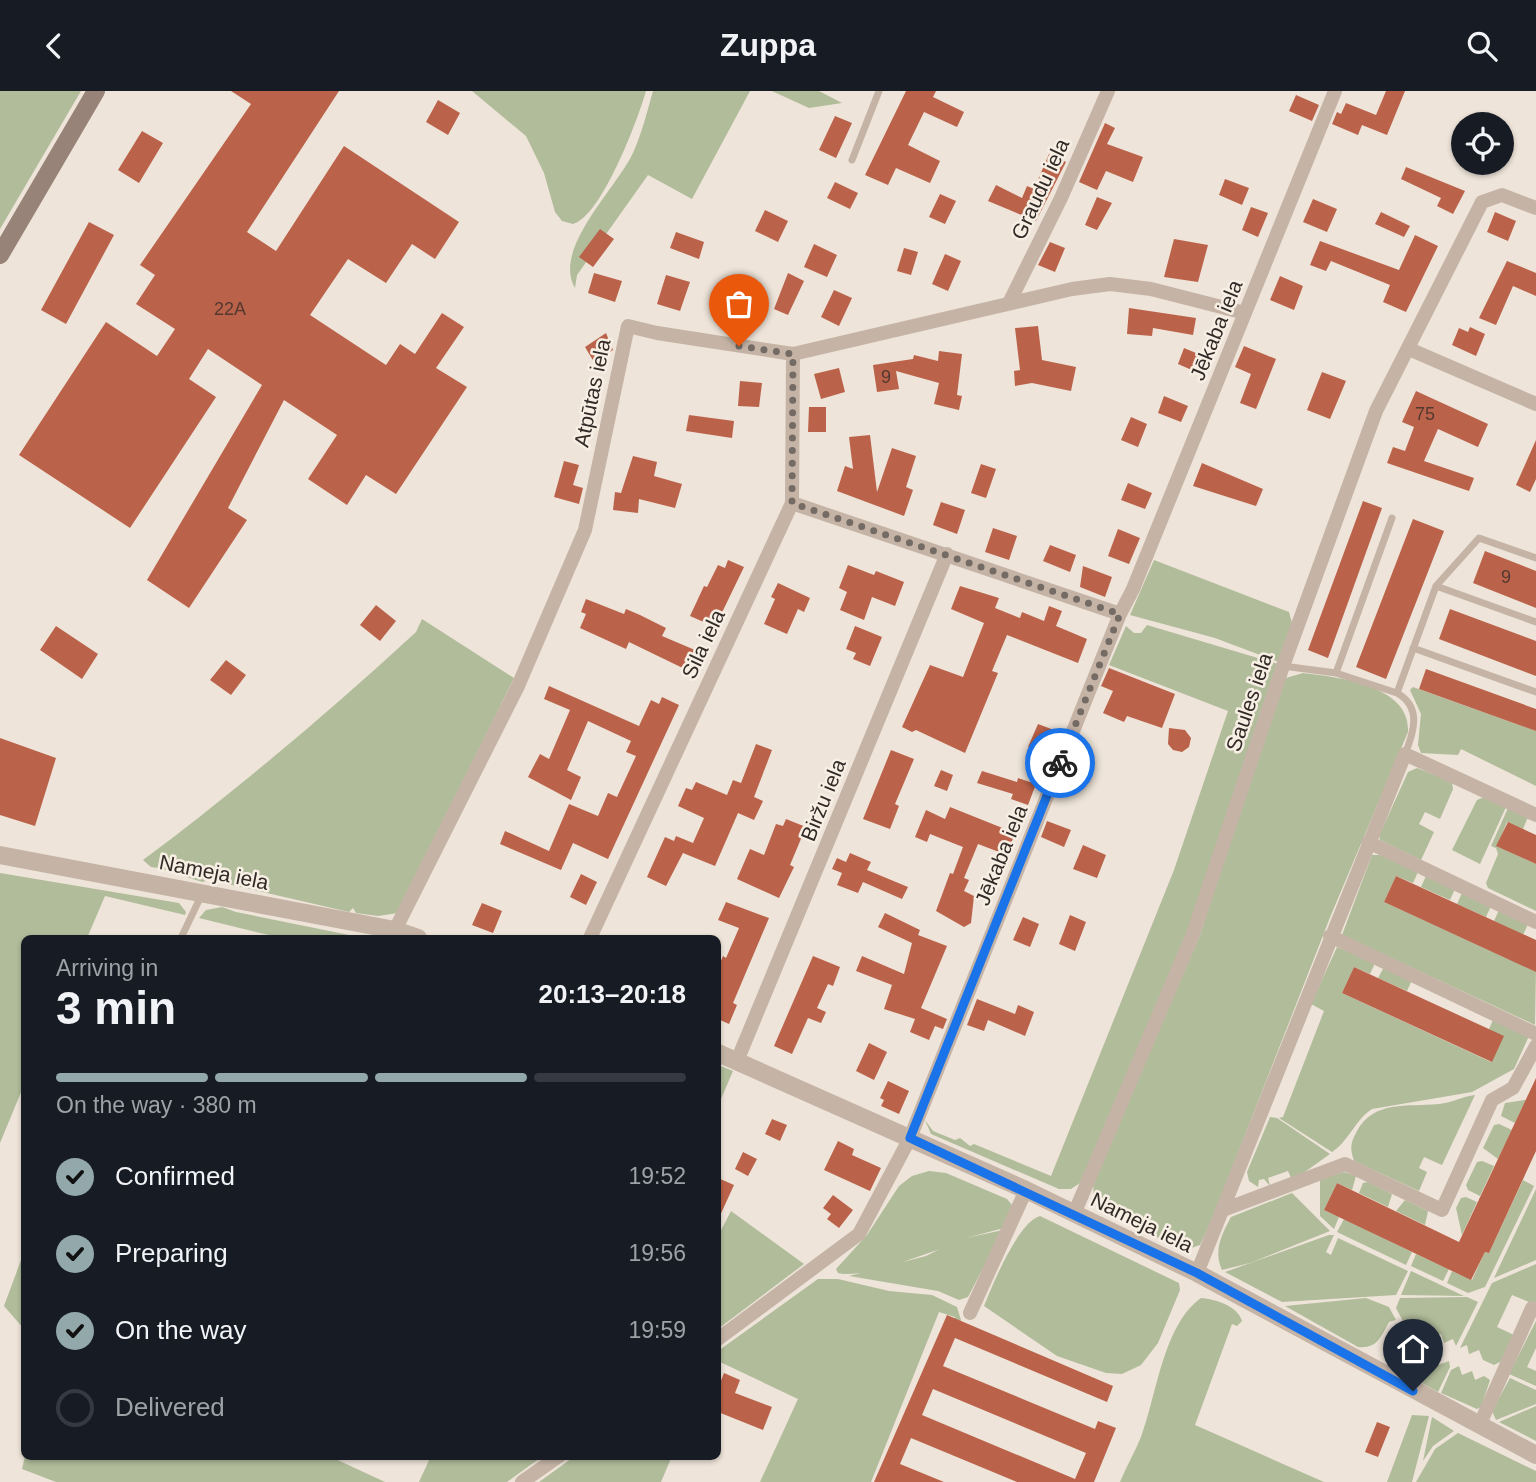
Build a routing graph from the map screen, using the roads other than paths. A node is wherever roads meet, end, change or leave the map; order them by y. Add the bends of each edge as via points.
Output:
1 (96, 91) edge
2 (879, 91) edge
3 (1108, 91) edge
4 (1335, 91) edge
5 (852, 160) dead end
6 (1536, 208) edge
7 (0, 255) edge
8 (1009, 303) junction
9 (1245, 313) junction
10 (1409, 349) junction
11 (793, 354) junction
12 (1536, 404) edge
13 (792, 503) junction
14 (1392, 518) dead end
15 (947, 554) junction
16 (1536, 558) edge
17 (1436, 586) junction
18 (1120, 614) junction
19 (1536, 622) edge
20 (1413, 648) junction
21 (1283, 666) junction
22 (1336, 673) junction
23 (1536, 692) edge
24 (1397, 693) junction
25 (1405, 754) junction
26 (1536, 815) edge
27 (1368, 842) junction
28 (0, 855) edge
29 (203, 893) junction
30 (1536, 922) edge
31 (395, 930) junction
32 (182, 935) edge
33 (409, 935) edge
34 (591, 935) edge
35 (1330, 936) junction
36 (1536, 1034) edge
37 (1536, 1046) edge
38 (721, 1054) edge
39 (737, 1061) junction
40 (910, 1138) junction
41 (1026, 1190) junction
42 (1223, 1210) junction
43 (1074, 1213) junction
44 (1197, 1273) junction
45 (1532, 1308) dead end
46 (970, 1313) dead end
47 (721, 1337) edge
48 (1479, 1426) junction
49 (1536, 1455) edge
50 (553, 1460) edge
51 (522, 1482) edge

1 - 7 main road
2 - 5 lane
3 - 8 street, Graudu iela
4 - 9 street, Jēkaba iela
6 - 10 street, Saules iela via 1502,195 1489,197 1476,209
8 - 9 street, Atpūtas iela via 1110,284 1151,289
8 - 11 street, Atpūtas iela
9 - 18 street, Jēkaba iela
10 - 12 street
10 - 21 street, Saules iela via 1376,411
11 - 13 street, Sila iela
11 - 31 street, Atpūtas iela via 628,326 585,530 518,686
13 - 15 street
13 - 34 street, Sila iela
14 - 22 lane
15 - 18 street
15 - 39 street, Biržu iela
16 - 17 lane via 1479,538
17 - 19 lane
17 - 20 lane
18 - 40 street, Jēkaba iela
20 - 23 lane
20 - 24 lane
21 - 22 lane
21 - 43 street, Saules iela via 1193,934
22 - 24 lane
24 - 25 lane via 1414,716
25 - 26 street
25 - 27 street
27 - 30 street
27 - 35 street
28 - 29 street, Nameja iela
29 - 31 street, Nameja iela
29 - 32 lane
31 - 33 street, Nameja iela
35 - 36 street
35 - 42 street
37 - 42 street via 1513,1088 1492,1100 1442,1210 1345,1164
38 - 39 street, Nameja iela
39 - 40 street, Nameja iela
40 - 41 street, Nameja iela
40 - 47 street, Jēkaba iela via 859,1234
41 - 43 street, Nameja iela
41 - 46 street
42 - 44 street
43 - 44 street, Nameja iela
44 - 48 street, Nameja iela
45 - 48 street
48 - 49 street, Nameja iela
50 - 51 street

